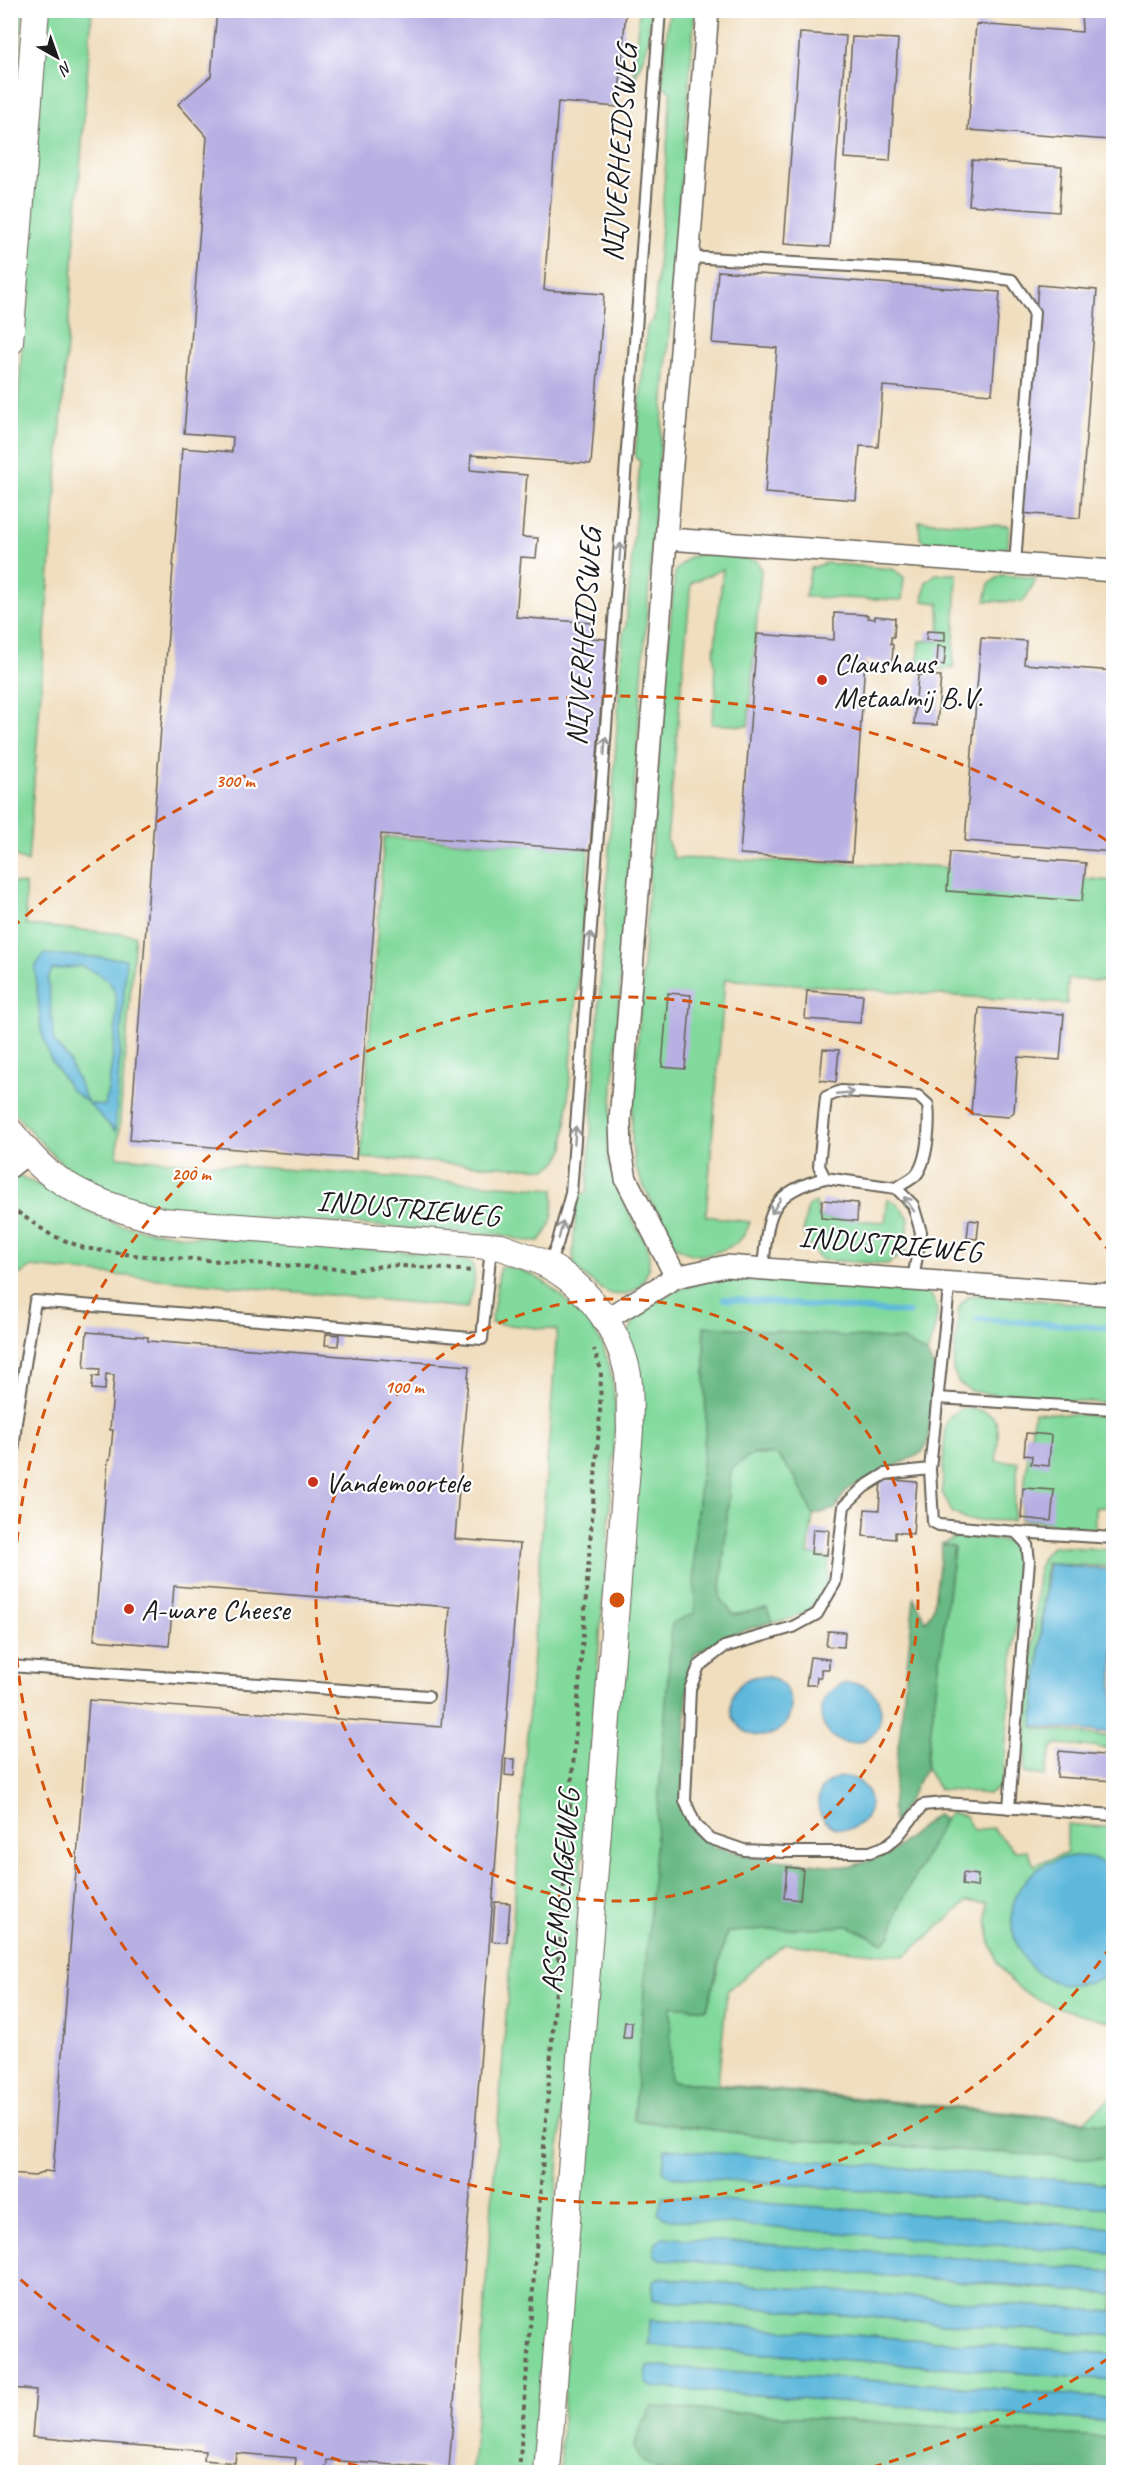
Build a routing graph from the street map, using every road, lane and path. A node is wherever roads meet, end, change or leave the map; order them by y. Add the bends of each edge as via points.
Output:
1 (36, 10) edge
2 (660, 10) edge
3 (708, 10) edge
4 (17, 169) edge
5 (688, 257) junction
6 (10, 342) edge
7 (668, 539) junction
8 (1015, 564) junction
9 (1113, 571) edge
10 (10, 1131) edge
11 (20, 1159) edge
12 (825, 1178) junction
13 (896, 1188) junction
14 (10, 1208) edge
15 (491, 1247) junction
16 (548, 1265) junction
17 (763, 1267) junction
18 (489, 1272) junction
19 (676, 1277) junction
20 (913, 1280) junction
21 (951, 1283) junction
22 (1113, 1295) edge
23 (606, 1319) junction
24 (591, 1341) dead end
25 (937, 1398) junction
26 (1113, 1409) edge
27 (13, 1422) edge
28 (930, 1469) junction
29 (10, 1484) edge
30 (1017, 1532) junction
31 (1113, 1538) edge
32 (10, 1666) edge
33 (428, 1696) dead end
34 (1009, 1808) junction
35 (1113, 1815) edge
36 (519, 2472) edge
37 (547, 2472) edge

1 - 4 street
16 -> 2 lane, NIJVERHEIDSWEG via 571,1193
3 - 5 street
4 - 6 street
5 - 7 street
5 - 8 lane via 940,271 1012,280 1034,312
7 - 8 street
7 - 19 street via 620,1121 626,1179
8 - 9 street
10 - 11 street, INDUSTRIEWEG
11 - 15 street, INDUSTRIEWEG via 116,1209 163,1221
12 - 13 lane
12 -> 13 lane via 819,1166 826,1097 841,1091 918,1096 928,1105 930,1120 924,1160 916,1175
12 -> 17 lane via 801,1184 781,1197 768,1220
20 -> 13 lane via 921,1232 913,1205
14 - 18 path, INDUSTRIEWEG via 51,1235 84,1248 132,1255 353,1270 390,1265
15 - 16 street, INDUSTRIEWEG via 501,1247
15 - 18 lane
16 - 23 street, INDUSTRIEWEG via 582,1291
17 - 19 street, INDUSTRIEWEG via 726,1266
17 - 20 street, INDUSTRIEWEG
18 - 27 lane via 482,1339 35,1301
19 - 23 street, INDUSTRIEWEG
20 - 21 street, INDUSTRIEWEG
21 - 22 street, INDUSTRIEWEG
21 - 25 lane
23 - 37 street, ASSEMBLAGEWEG via 628,1375 630,1431
24 - 36 path, ASSEMBLAGEWEG via 601,1370 600,1413
25 - 26 lane
25 - 28 lane
27 - 29 lane
28 - 30 lane via 933,1522
28 - 34 lane via 885,1474 844,1506 835,1583 817,1614 793,1627 724,1647 699,1666 690,1689 684,1801 695,1824 708,1838 744,1850 784,1852 870,1852 897,1837 923,1806 944,1803
30 - 31 lane
30 - 34 lane via 1027,1544 1029,1561
32 - 33 lane
34 - 35 lane

